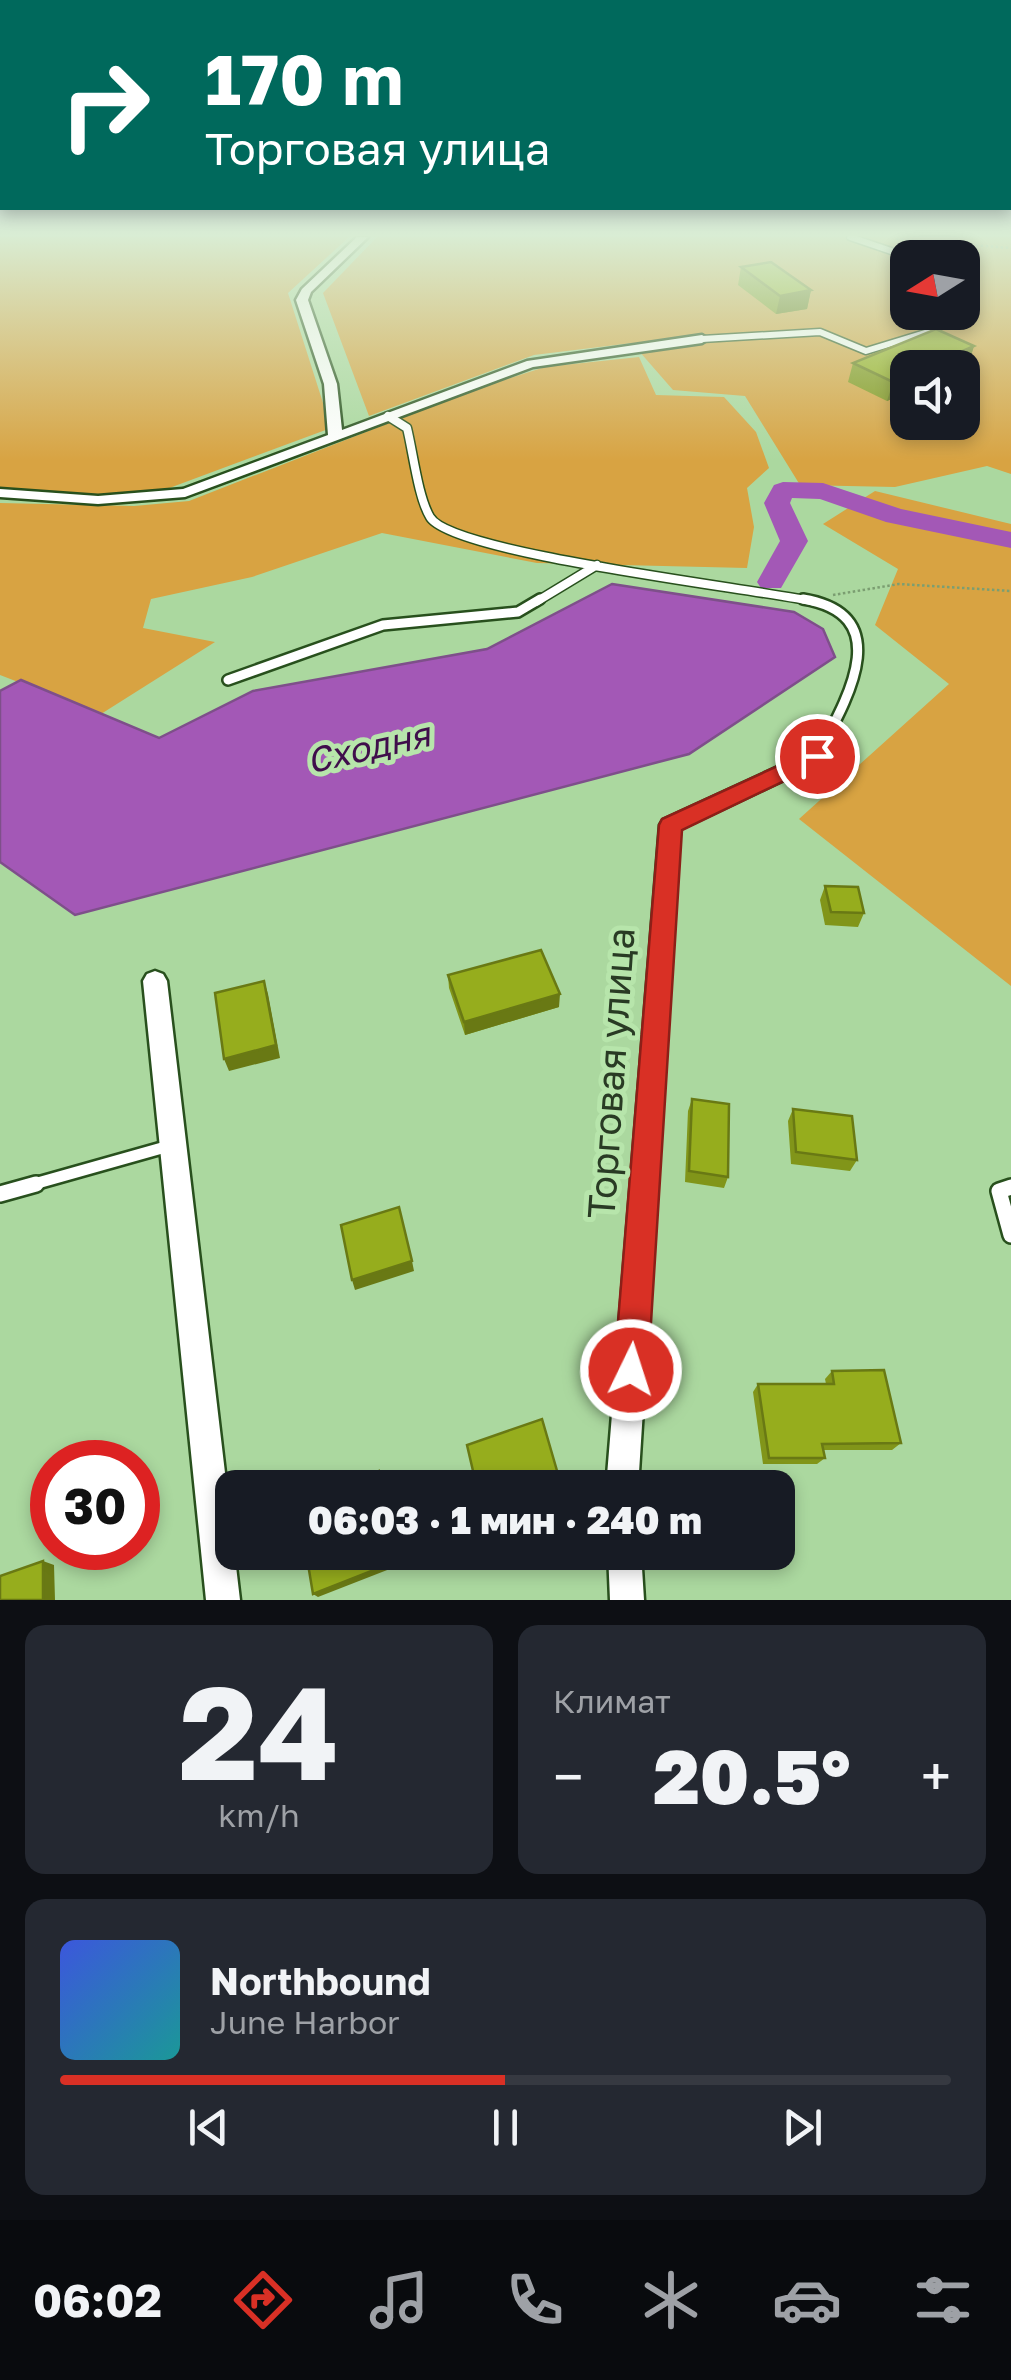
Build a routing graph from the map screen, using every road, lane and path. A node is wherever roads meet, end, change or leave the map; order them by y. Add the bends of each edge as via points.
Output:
1 (307, 312) edge
2 (935, 330) edge
3 (702, 340) joint
4 (388, 416) junction
5 (335, 435) junction
6 (0, 492) edge
7 (598, 565) junction
8 (1011, 592) edge
9 (815, 600) junction
10 (228, 680) dead end
11 (817, 756) joint
12 (156, 982) dead end
13 (175, 1145) junction
14 (1011, 1187) edge
15 (0, 1194) edge
16 (1011, 1235) edge
17 (623, 1470) edge
18 (625, 1570) edge
19 (223, 1600) edge
20 (626, 1600) edge

1 - 5 street via 337,414
2 - 3 lane via 866,351 820,332
3 - 4 street via 531,364
4 - 5 street
4 - 7 lane via 407,428 430,518 446,532 505,550
5 - 6 street via 186,494 98,500
7 - 9 lane
7 - 10 lane via 518,612 384,624
8 - 9 path via 909,583 863,585
9 - 11 lane via 850,620 860,643 846,702
11 - 17 street, Торговая улица via 670,825
12 - 13 street
13 - 15 lane
13 - 19 street
14 - 16 lane via 998,1191
18 - 20 street

